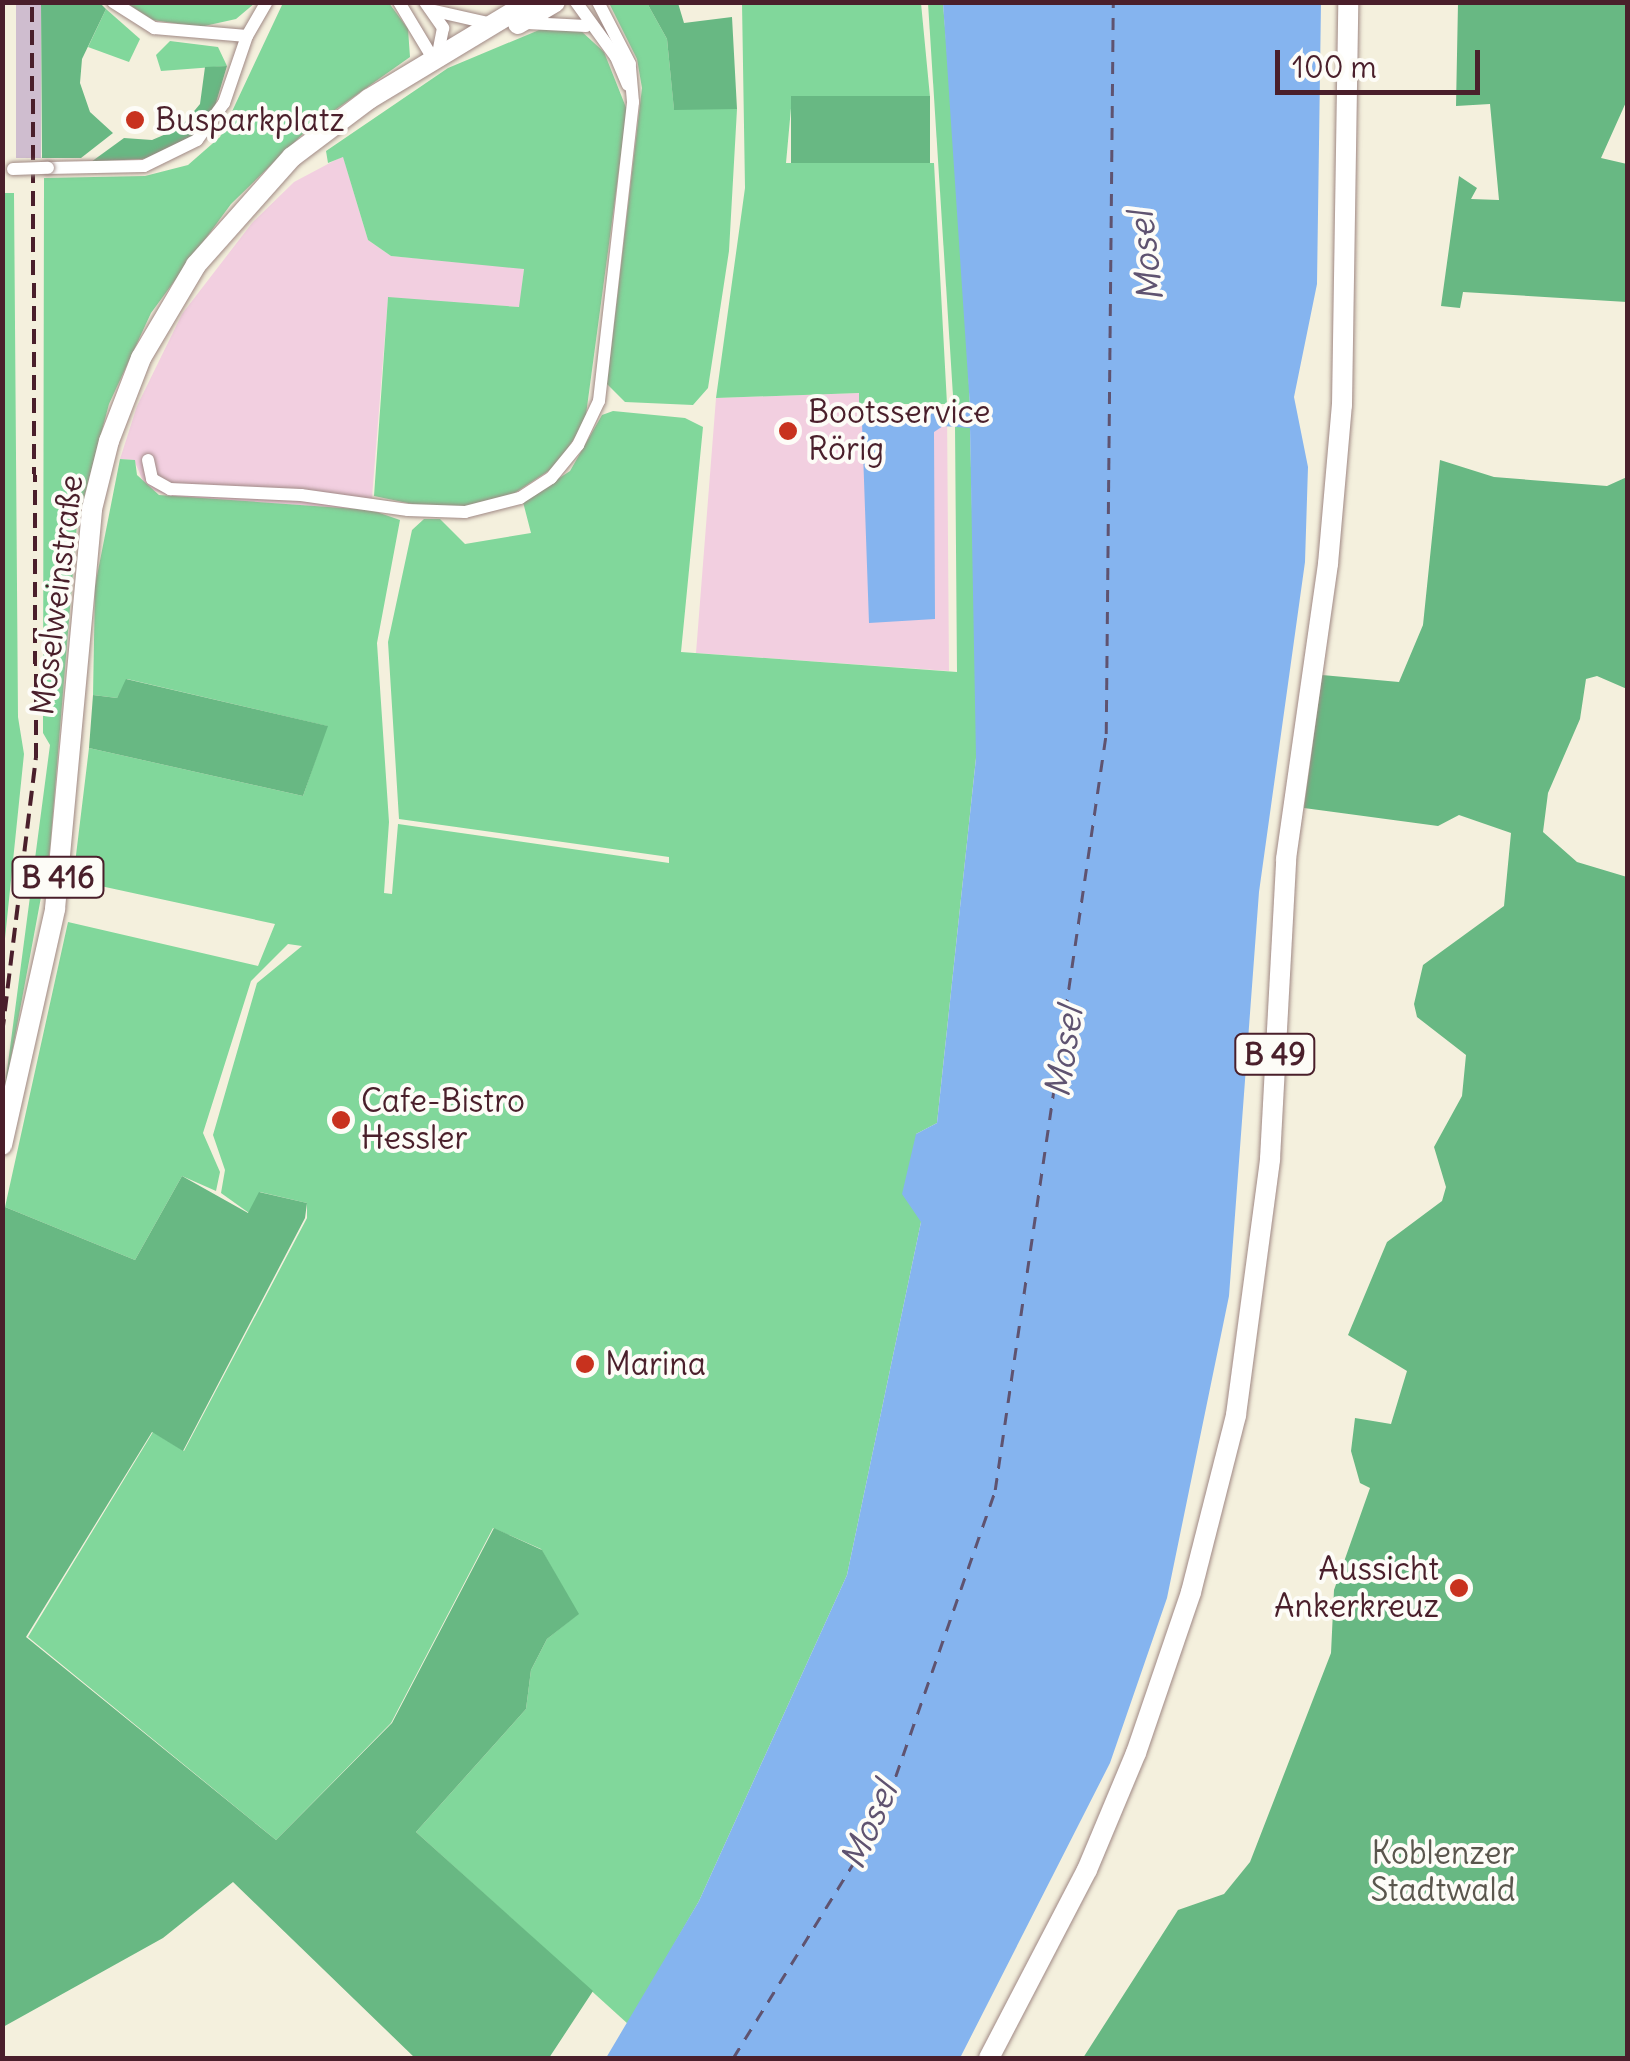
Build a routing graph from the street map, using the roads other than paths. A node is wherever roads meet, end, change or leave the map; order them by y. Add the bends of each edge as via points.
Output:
1 (113, 2) edge
2 (267, 2) edge
3 (399, 2) edge
4 (530, 2) edge
5 (556, 2) edge
6 (576, 2) edge
7 (598, 2) edge
8 (1348, 2) edge
9 (429, 6) edge
10 (492, 24) junction
11 (515, 26) junction
12 (588, 27) junction
13 (247, 36) junction
14 (435, 62) junction
15 (633, 102) junction
16 (8, 169) edge
17 (148, 460) dead end
18 (2, 1145) edge
19 (989, 2058) edge

1 - 13 street via 154,28
2 - 13 street
3 - 14 street
4 - 10 main road, Moselweinstraße / B 416
5 - 11 main road, Moselweinstraße / B 416
6 - 12 street
7 - 15 street via 630,64
8 - 19 main road, B 49 via 1342,405 1328,564 1286,859 1270,1160 1236,1415 1192,1592 1136,1752 1087,1870
9 - 10 street
9 - 14 street via 444,32
10 - 14 main road, Moselweinstraße / B 416
11 - 12 street via 561,20
11 - 14 main road, Moselweinstraße / B 416
12 - 15 street via 616,56
13 - 16 street, bridge via 224,103 184,150 144,166
14 - 18 main road, Moselweinstraße / B 416 via 350,111 260,189 196,264 128,388 88,533 55,909
15 - 17 street via 599,401 578,446 551,478 520,498 464,512 408,510 301,495 170,488 152,479

